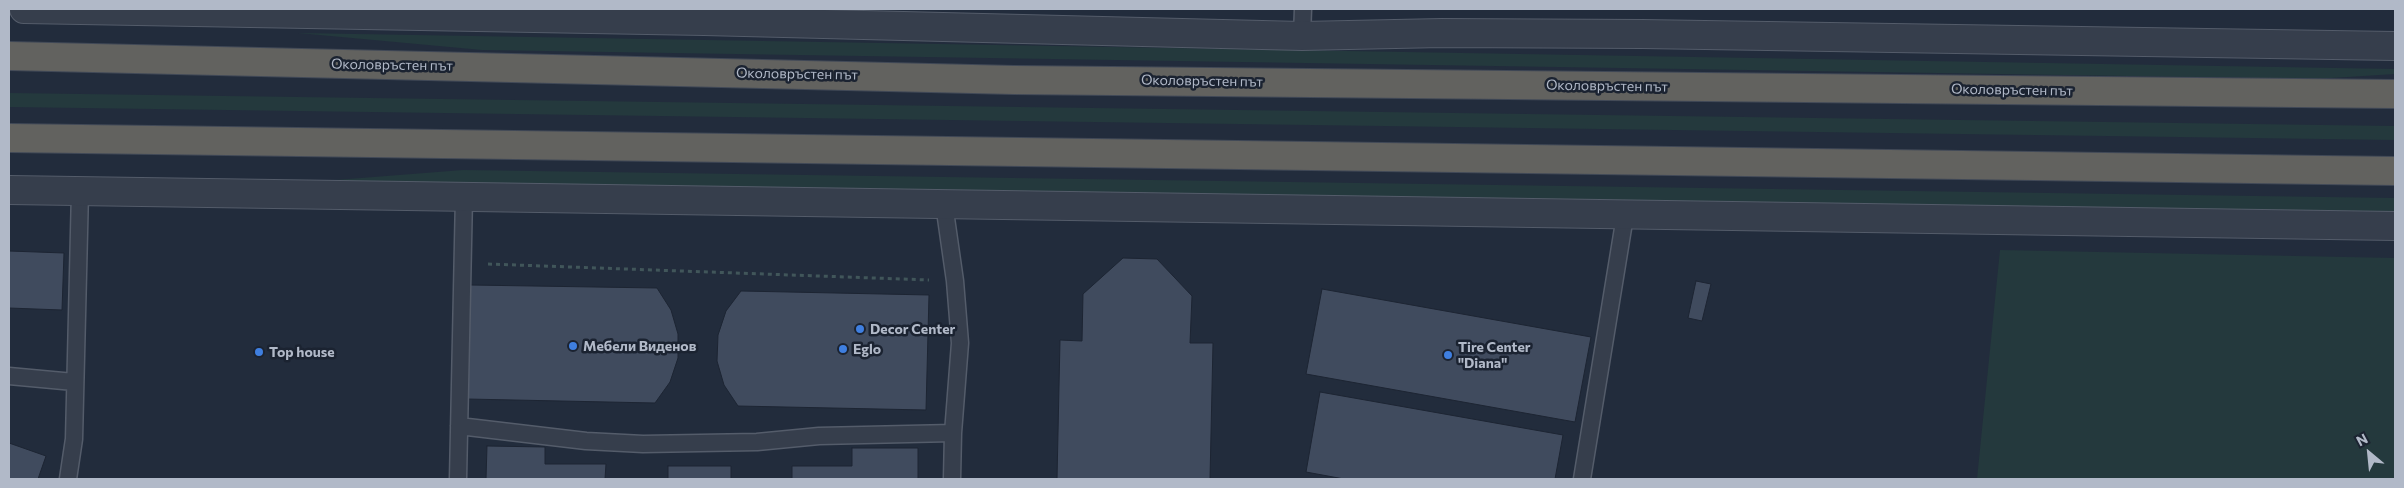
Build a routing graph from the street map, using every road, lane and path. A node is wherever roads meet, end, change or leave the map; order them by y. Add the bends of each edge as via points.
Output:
1 (24, 9) edge
2 (1304, 9) edge
3 (576, 14) edge
4 (703, 15) edge
5 (748, 16) edge
6 (1302, 36) junction
7 (2395, 46) edge
8 (9, 56) edge
9 (2395, 94) edge
10 (9, 138) edge
11 (2395, 171) edge
12 (9, 190) edge
13 (80, 191) junction
14 (464, 196) junction
15 (944, 204) junction
16 (1625, 216) junction
17 (2395, 226) edge
18 (462, 263) junction
19 (955, 281) junction
20 (9, 376) edge
21 (74, 382) junction
22 (459, 426) junction
23 (953, 433) junction
24 (68, 479) edge
25 (458, 479) edge
26 (952, 479) edge
27 (1582, 479) edge

1 - 3 street
2 - 6 lane
3 - 4 street
4 - 5 street
5 - 6 street
6 - 7 street via 1623,34
8 - 9 highway, Околовръстен път via 1014,80
10 - 11 highway
12 - 13 street
13 - 14 street
13 - 21 lane
14 - 15 street
14 - 18 lane
15 - 16 street
15 - 19 lane
16 - 17 street
16 - 27 lane
18 - 19 path
18 - 22 lane
19 - 23 lane via 960,343
20 - 21 lane
21 - 24 lane via 74,439
22 - 23 lane via 586,441 643,444
22 - 25 lane
23 - 26 lane

